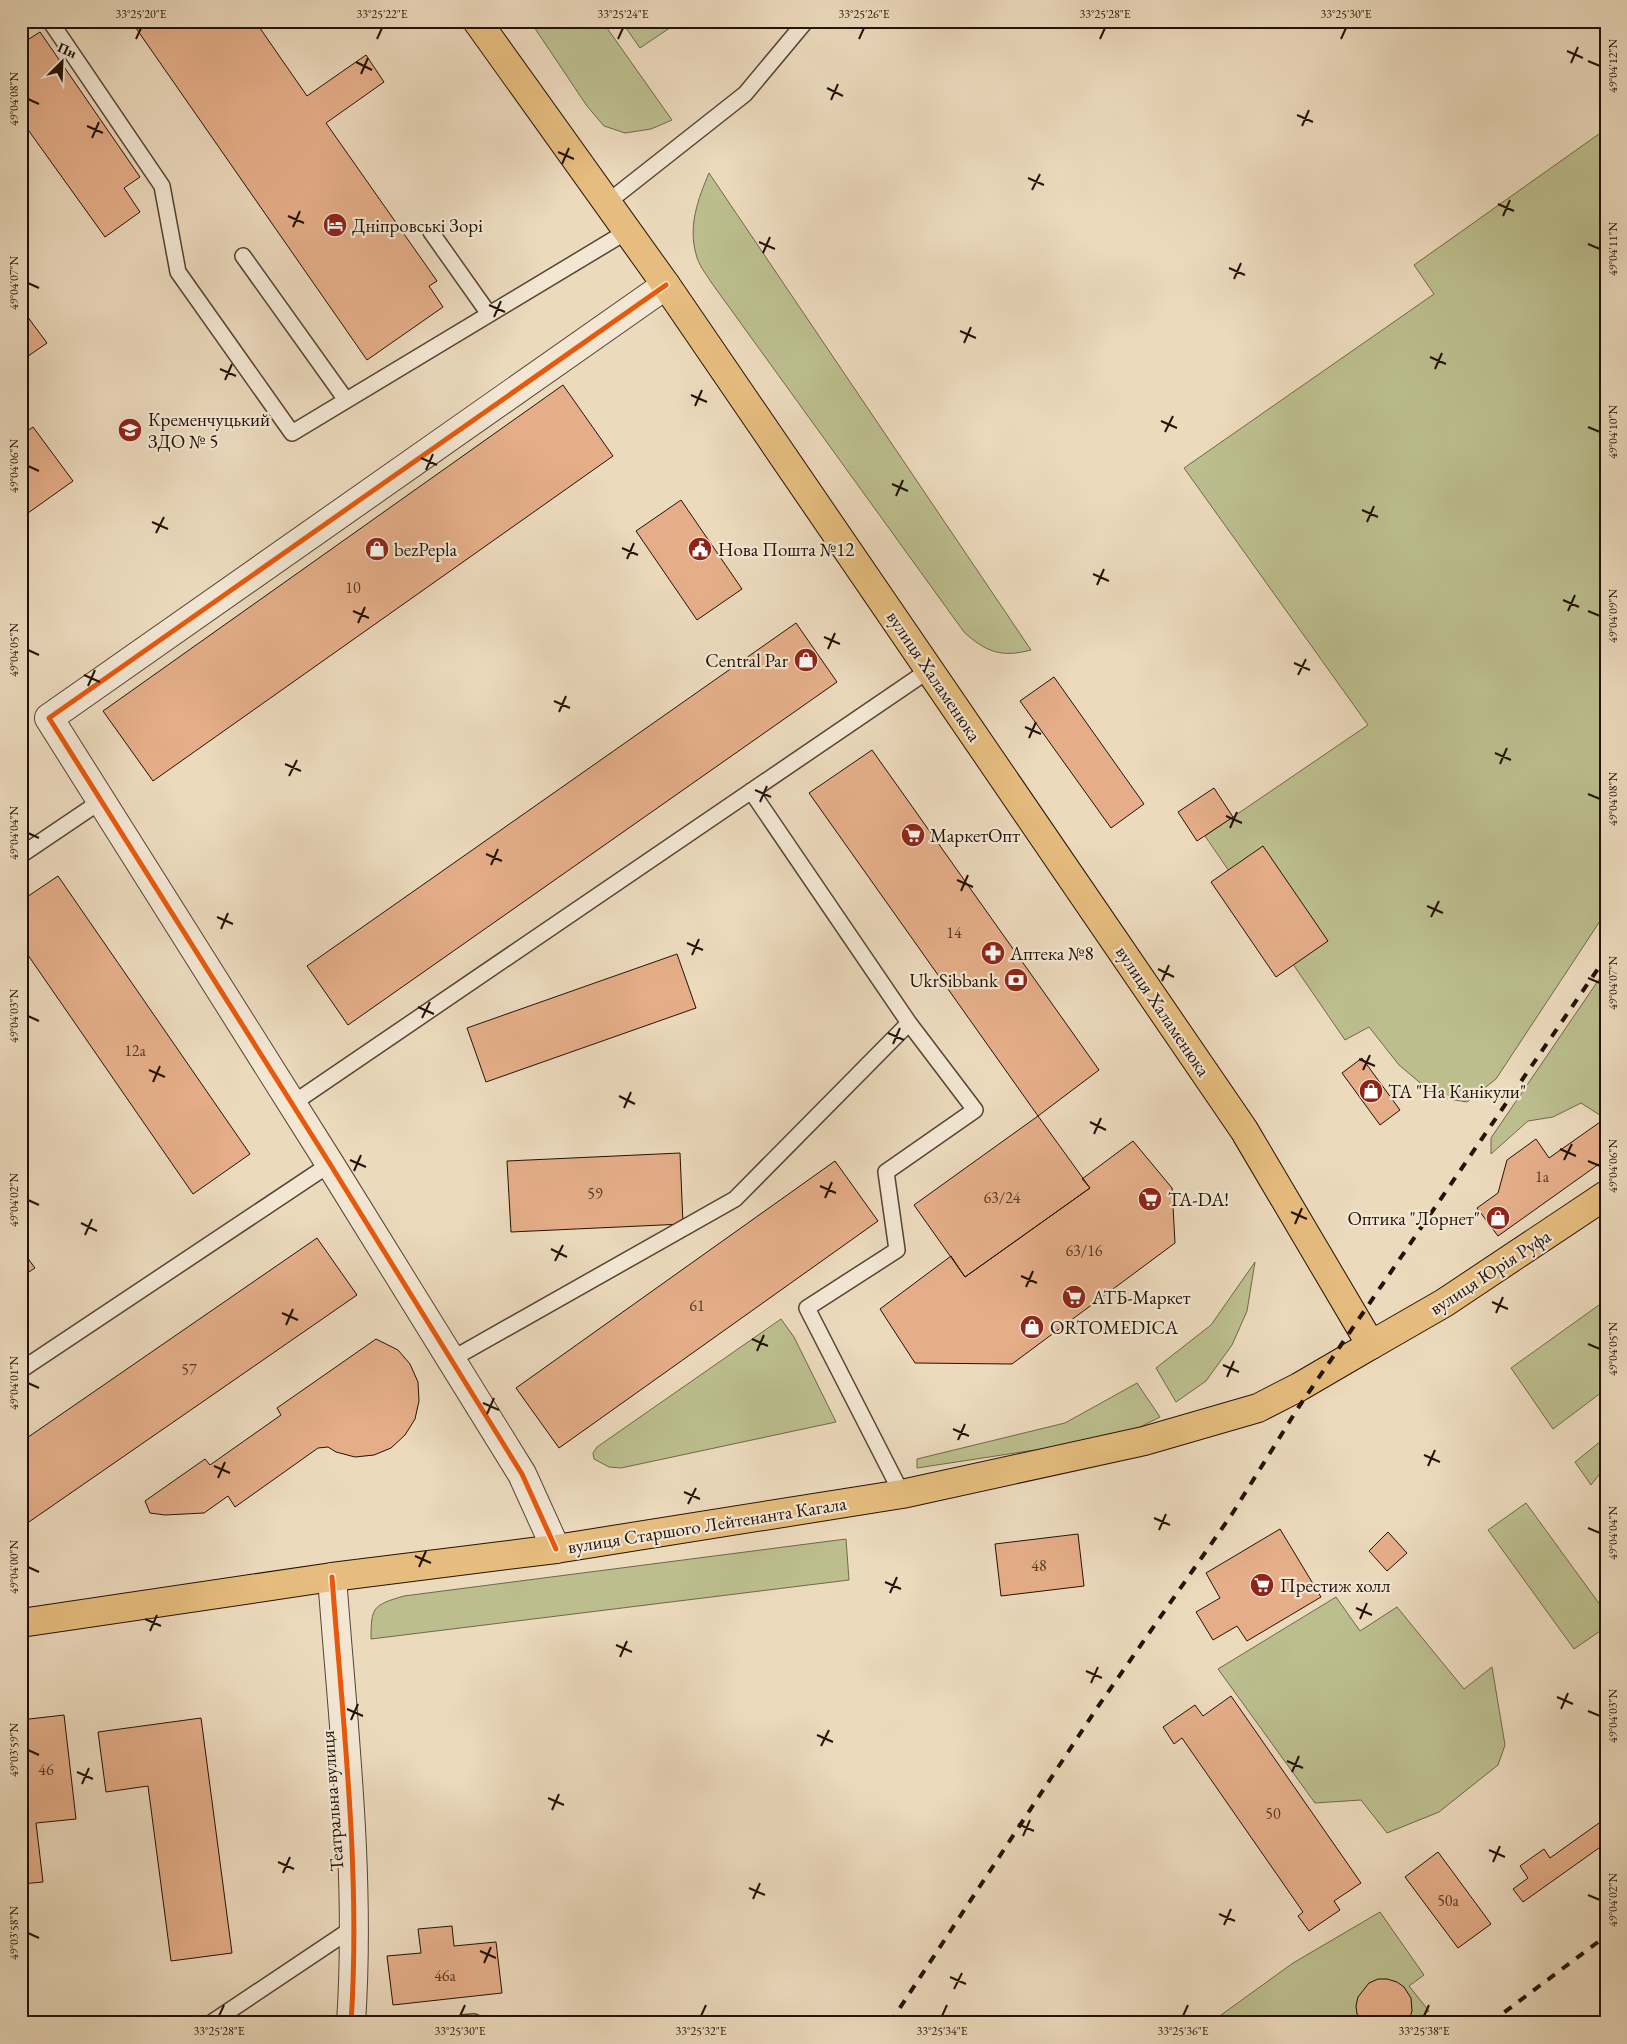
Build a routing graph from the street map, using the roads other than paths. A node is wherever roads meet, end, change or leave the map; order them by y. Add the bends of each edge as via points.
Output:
1 (50, 21) edge
2 (478, 21) edge
3 (806, 21) edge
4 (608, 202) junction
5 (431, 232) dead end
6 (626, 232) junction
7 (243, 256) dead end
8 (666, 285) junction
9 (490, 314) junction
10 (346, 400) junction
11 (930, 670) junction
12 (751, 791) junction
13 (101, 801) junction
14 (21, 855) edge
15 (910, 1023) junction
16 (292, 1104) junction
17 (330, 1164) junction
18 (1606, 1196) edge
19 (1371, 1344) junction
20 (452, 1359) junction
21 (21, 1370) edge
22 (902, 1494) junction
23 (556, 1549) junction
24 (332, 1577) junction
25 (21, 1622) edge
26 (353, 1928) junction
27 (211, 2023) edge
28 (351, 2023) edge

1 - 10 lane via 162,186 178,272 292,434
2 - 4 main road, вулиця Халаменюка
3 - 4 lane via 744,94
4 - 6 main road, вулиця Халаменюка
5 - 9 lane
6 - 8 main road, вулиця Халаменюка
6 - 9 lane
7 - 10 lane
8 - 11 main road, вулиця Халаменюка
8 - 13 street via 49,718
9 - 10 lane
11 - 12 lane
11 - 19 main road, вулиця Халаменюка via 1244,1130
12 - 15 lane
12 - 16 lane
13 - 14 lane
13 - 16 street
15 - 20 lane via 735,1200
15 - 22 lane via 975,1110 886,1172 897,1250 807,1308
16 - 17 street
17 - 20 street
17 - 21 lane
18 - 19 main road, вулиця Юрія Руфа via 1444,1303
19 - 22 main road, вулиця Старшого Лейтенанта Кагала via 1258,1408 1144,1441
20 - 23 street via 522,1474
22 - 23 main road, вулиця Старшого Лейтенанта Кагала
23 - 24 main road, вулиця Старшого Лейтенанта Кагала
24 - 25 main road, вулиця Старшого Лейтенанта Кагала
24 - 26 street, Театральна вулиця via 352,1843
26 - 27 lane
26 - 28 street, Театральна вулиця

